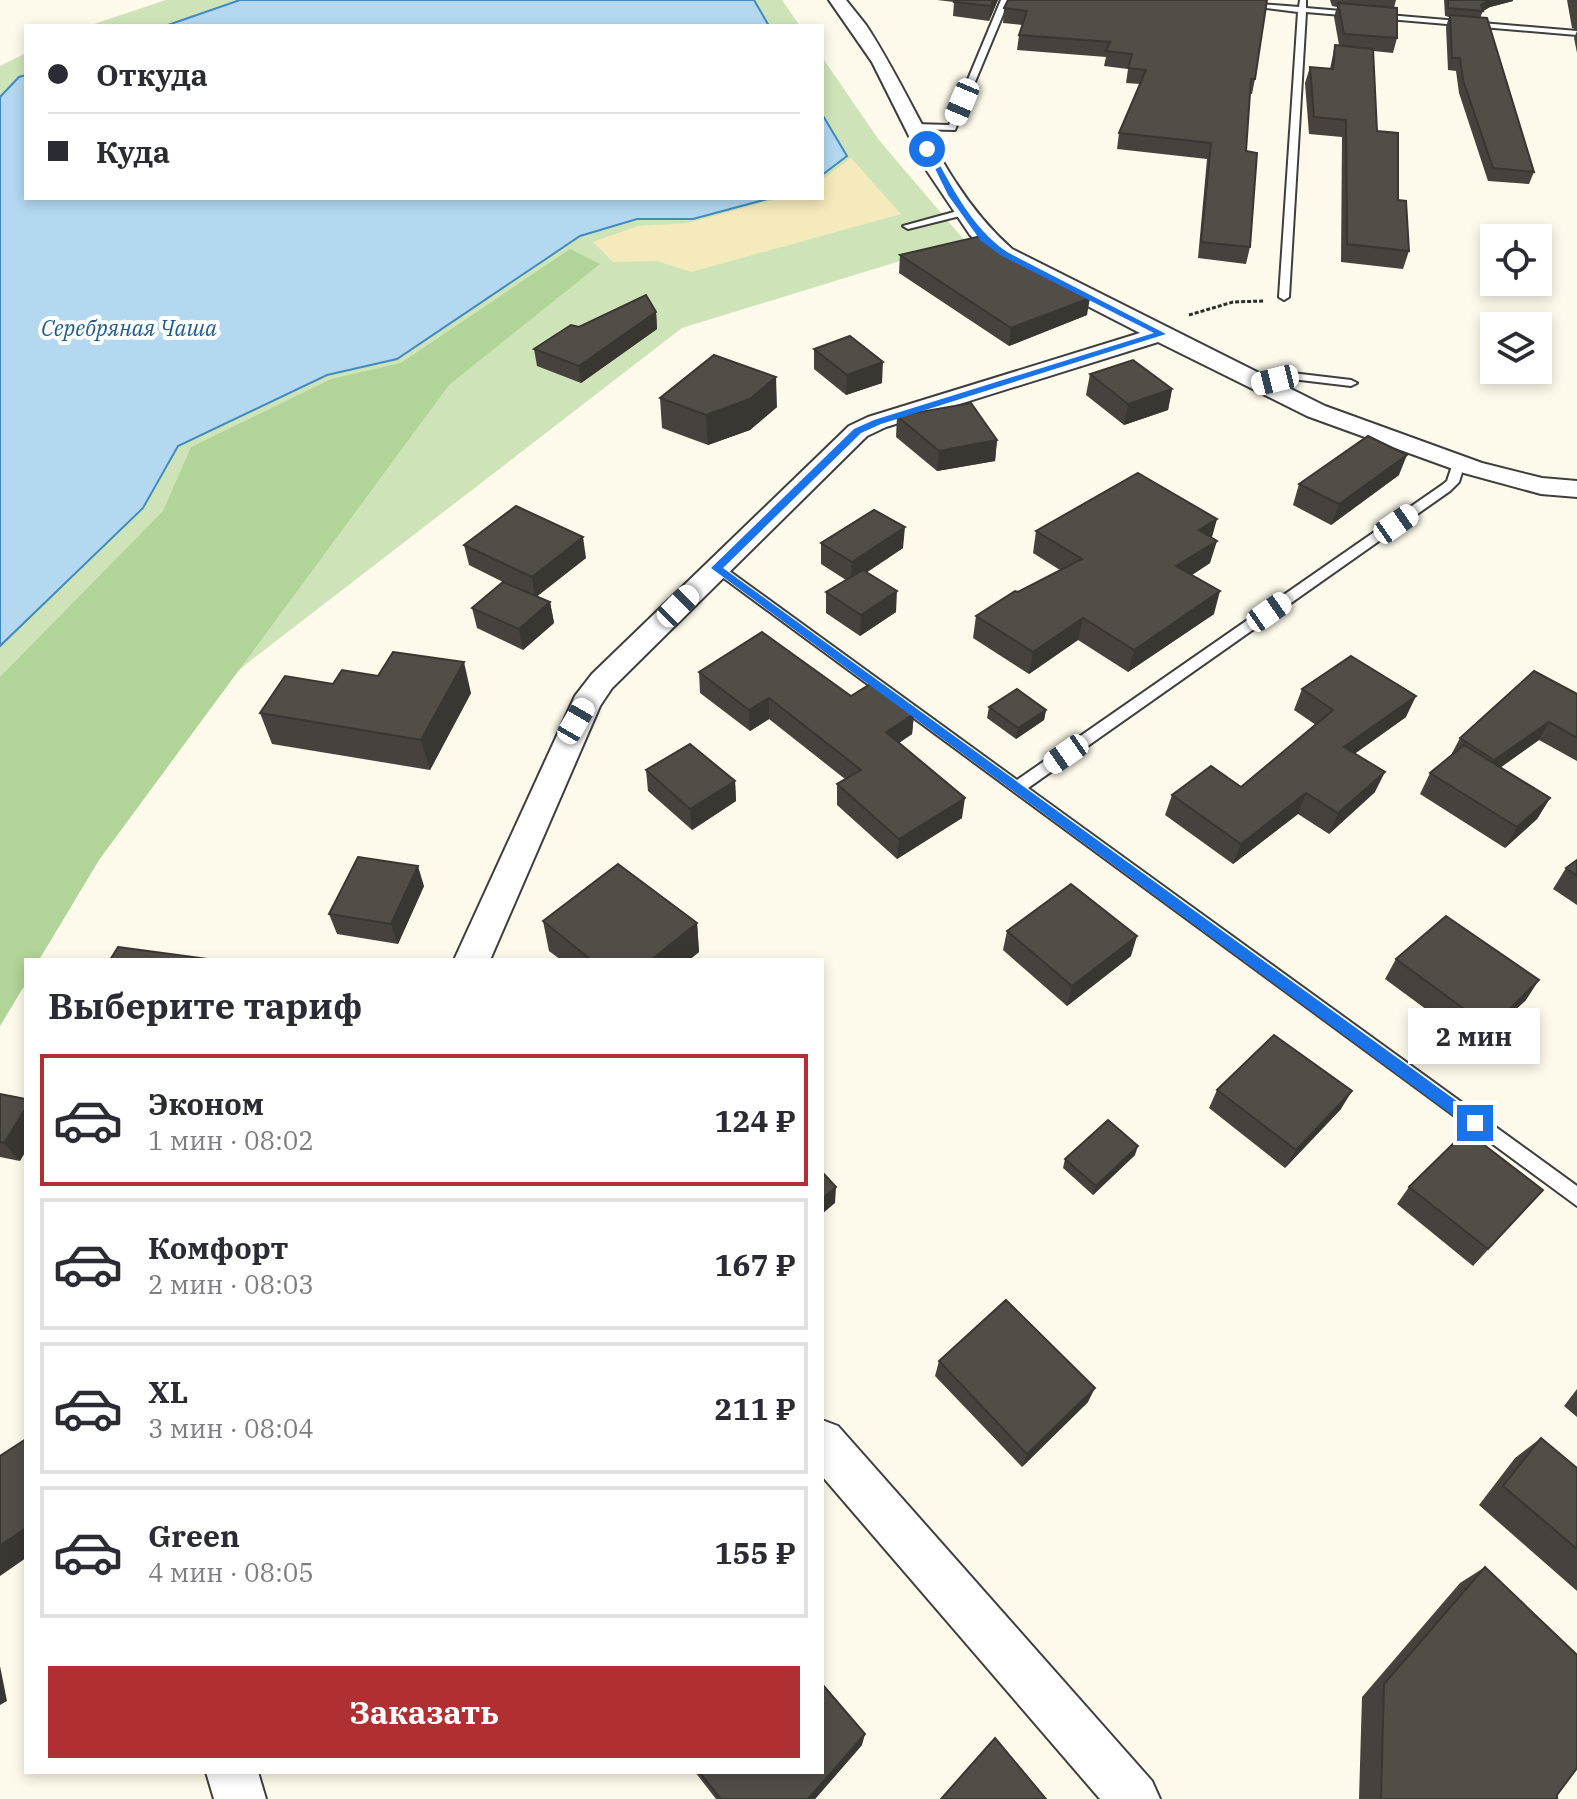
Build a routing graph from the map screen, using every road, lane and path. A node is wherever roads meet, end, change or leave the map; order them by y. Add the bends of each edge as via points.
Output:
1 (837, 0) edge
2 (1005, 0) edge
3 (1241, 4) edge
4 (1303, 5) edge
5 (1577, 33) edge
6 (915, 127) junction
7 (965, 212) junction
8 (908, 226) dead end
9 (1284, 297) joint
10 (1161, 334) junction
11 (1351, 383) dead end
12 (1257, 384) junction
13 (1459, 463) junction
14 (1577, 489) edge
15 (716, 568) junction
16 (1017, 788) junction
17 (473, 958) edge
18 (1577, 1197) edge
19 (824, 1444) edge
20 (233, 1774) edge
21 (240, 1799) edge
22 (1134, 1799) edge

1 - 6 street via 871,45
2 - 6 lane via 952,128
3 - 4 lane
4 - 5 lane
4 - 9 lane
6 - 7 street
7 - 8 lane
7 - 10 street via 984,239 1004,254
9 - 10 path via 1233,302 1191,314
10 - 12 street
10 - 15 street via 858,431
11 - 12 lane via 1292,376
12 - 13 street
13 - 14 street via 1541,486
13 - 16 lane via 1446,488
15 - 16 lane
15 - 17 street via 586,703
16 - 18 lane
19 - 22 street
20 - 21 street

